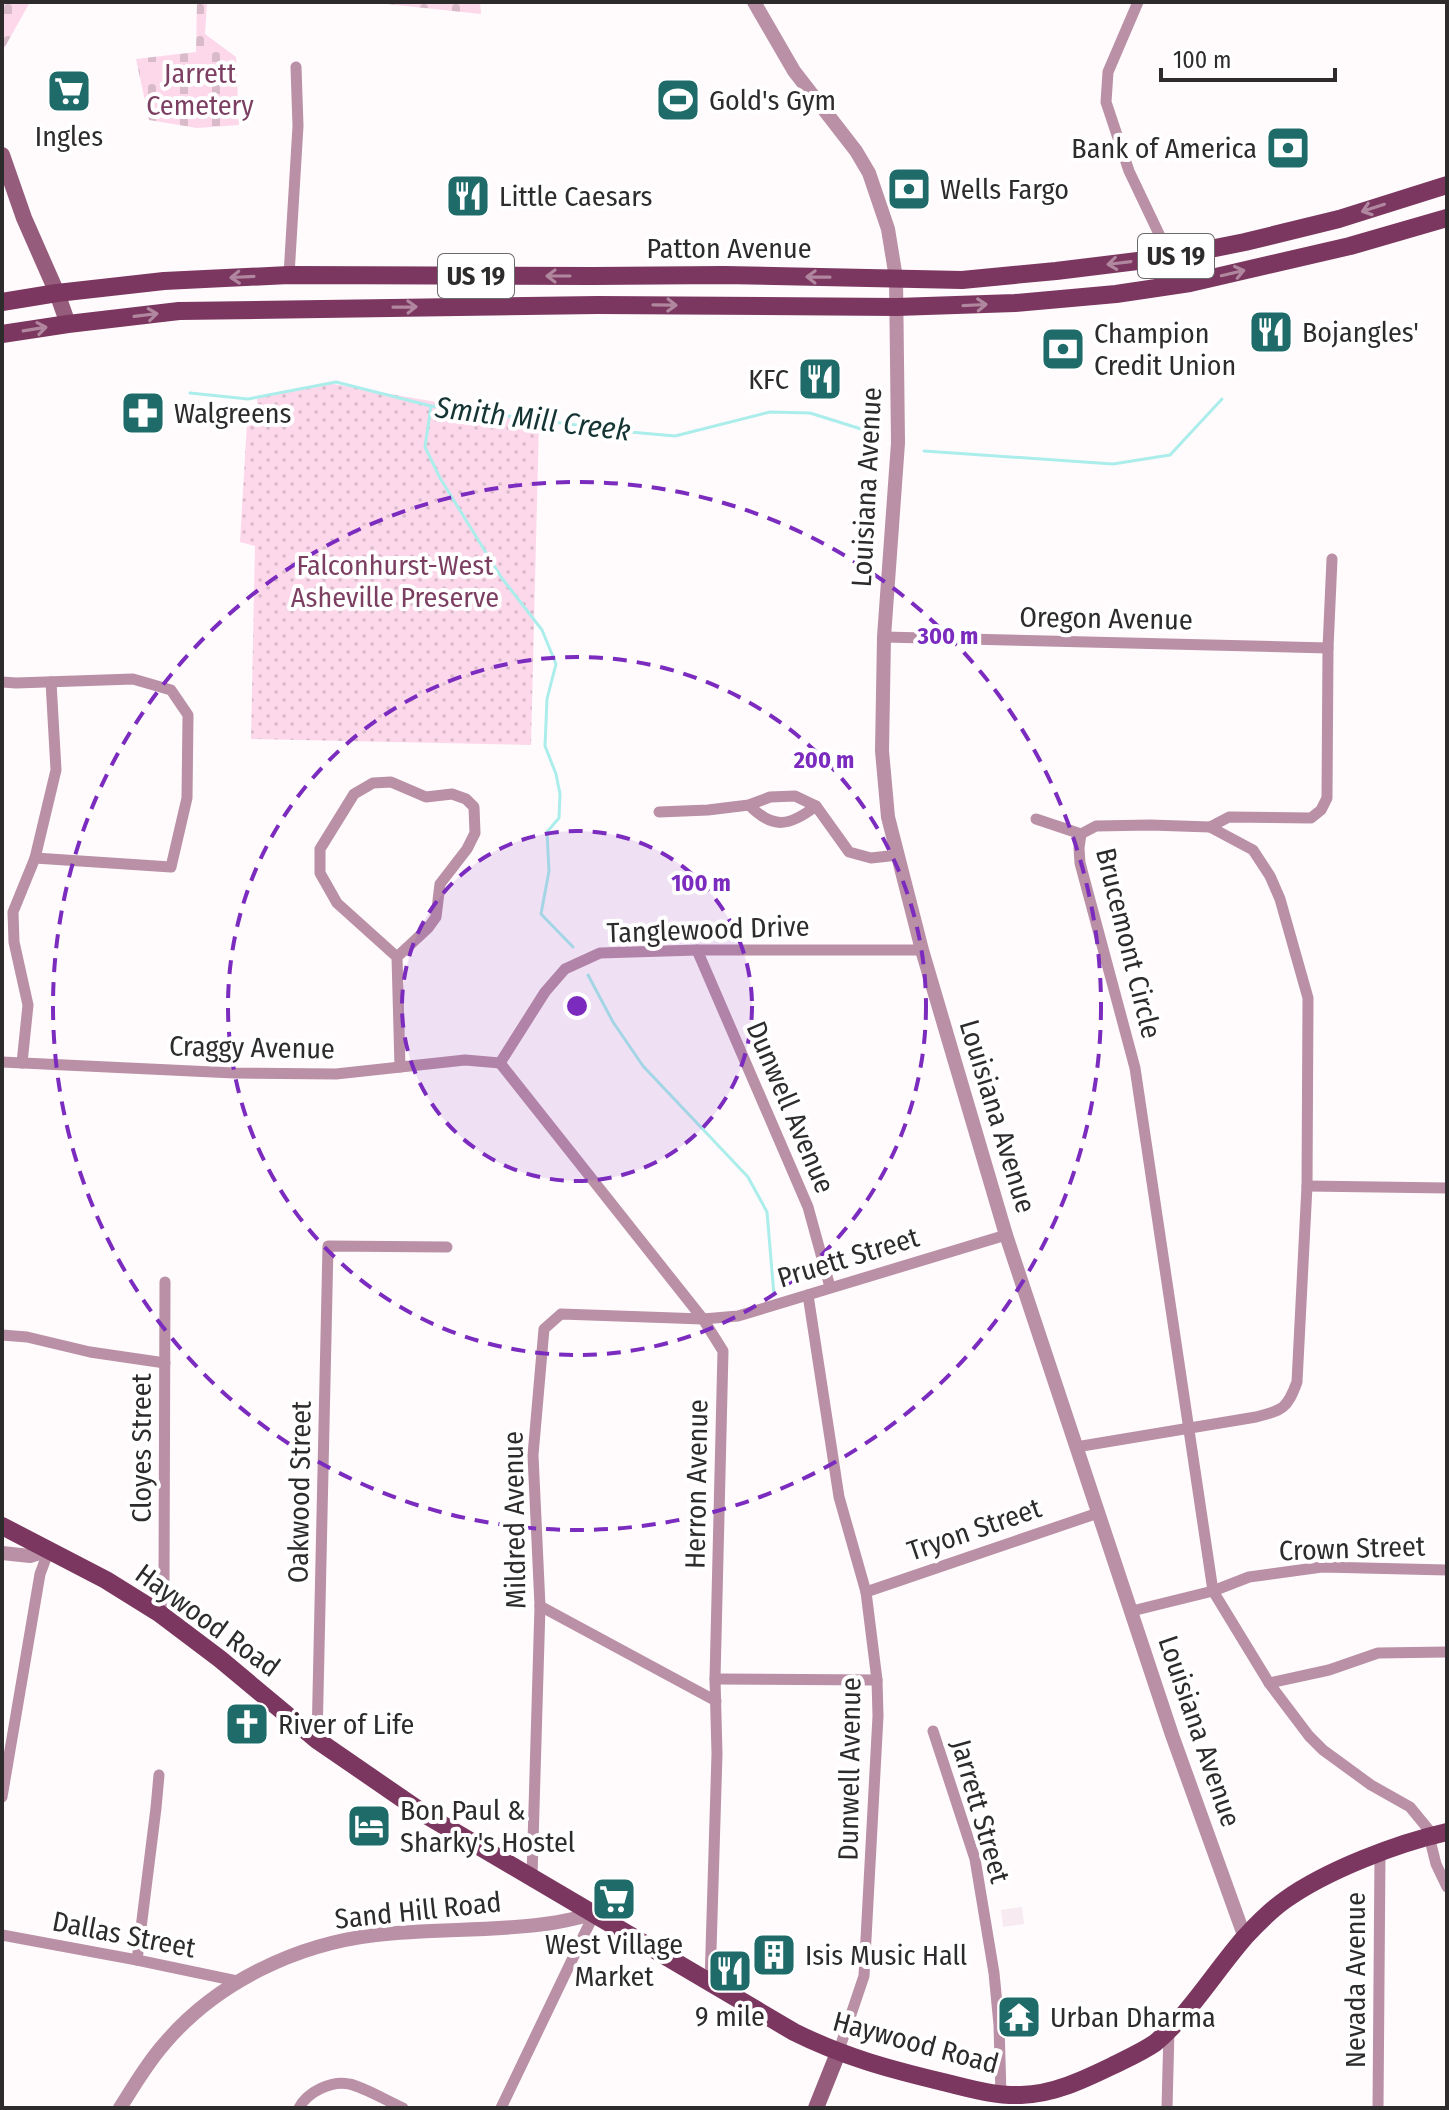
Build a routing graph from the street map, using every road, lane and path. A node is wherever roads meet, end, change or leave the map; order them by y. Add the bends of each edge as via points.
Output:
1 (754, 2) edge
2 (1138, 2) edge
3 (296, 67) dead end
4 (2, 155) edge
5 (1447, 185) edge
6 (1447, 218) edge
7 (1170, 257) junction
8 (289, 275) junction
9 (896, 278) junction
10 (57, 293) junction
11 (2, 302) edge
12 (897, 307) junction
13 (68, 324) junction
14 (2, 334) edge
15 (1332, 559) dead end
16 (884, 637) junction
17 (1328, 648) junction
18 (2, 682) edge
19 (51, 682) junction
20 (749, 805) junction
21 (816, 806) junction
22 (659, 812) dead end
23 (1036, 819) dead end
24 (1210, 827) junction
25 (1081, 834) junction
26 (898, 855) junction
27 (35, 858) junction
28 (697, 950) junction
29 (922, 950) junction
30 (397, 957) junction
31 (2, 1062) edge
32 (22, 1063) junction
33 (500, 1063) junction
34 (400, 1067) junction
35 (1307, 1186) junction
36 (1447, 1188) edge
37 (1006, 1235) junction
38 (447, 1247) dead end
39 (165, 1282) dead end
40 (830, 1287) junction
41 (808, 1295) junction
42 (703, 1319) junction
43 (2, 1335) edge
44 (165, 1363) junction
45 (1190, 1427) junction
46 (1076, 1447) junction
47 (1098, 1513) junction
48 (2, 1526) edge
49 (49, 1550) junction
50 (2, 1553) edge
51 (1447, 1570) edge
52 (1213, 1591) junction
53 (866, 1592) junction
54 (540, 1606) junction
55 (1132, 1611) junction
56 (159, 1613) junction
57 (1447, 1652) edge
58 (715, 1679) junction
59 (877, 1680) junction
60 (1269, 1683) junction
61 (716, 1701) junction
62 (933, 1731) dead end
63 (317, 1740) junction
64 (159, 1775) dead end
65 (2, 1797) edge
66 (1436, 1834) edge
67 (1380, 1853) junction
68 (532, 1876) junction
69 (1447, 1887) edge
70 (594, 1914) junction
71 (2, 1935) edge
72 (1245, 1938) junction
73 (137, 1960) junction
74 (237, 1981) junction
75 (710, 1983) junction
76 (1169, 2029) junction
77 (838, 2053) junction
78 (1001, 2095) junction
79 (1022, 2102) edge
80 (120, 2108) edge
81 (299, 2108) edge
82 (403, 2108) edge
83 (501, 2108) edge
84 (816, 2108) edge
85 (1167, 2108) edge
86 (1378, 2108) edge

1 - 9 street, Louisiana Avenue via 794,71 869,173 888,229
2 - 7 street via 1108,72 1106,102 1129,171
3 - 8 street
4 - 10 main road
5 -> 7 main road, Patton Avenue / US 19 via 1339,219
12 -> 6 main road, Patton Avenue / US 19 via 1027,302 1190,283
7 -> 9 main road, Patton Avenue / US 19 via 962,280
9 -> 8 main road, Patton Avenue / US 19
8 -> 10 main road, Patton Avenue / US 19
9 - 12 street, Louisiana Avenue
10 - 11 main road, Patton Avenue / US 19
10 - 13 main road
13 -> 12 main road, Patton Avenue / US 19 via 179,311 287,308
12 - 16 street, Louisiana Avenue via 898,443
14 -> 13 main road, Patton Avenue / US 19
15 - 17 street
16 - 17 street, Oregon Avenue
16 - 26 street, Louisiana Avenue via 882,751 888,817
17 - 24 street via 1328,789 1321,810 1311,818 1229,817
18 - 19 street
19 - 27 street via 56,770
19 - 27 street via 133,679 171,690 188,715 187,798 171,867
20 - 21 street via 795,796
20 - 21 street via 771,822 787,823
20 - 22 street
21 - 26 street via 849,852 871,858
23 - 25 street
24 - 25 street, Brucemont Circle via 1096,826
24 - 35 street, Brucemont Circle via 1253,850 1270,876 1308,998
25 - 45 street, Brucemont Circle via 1080,863 1135,1068
26 - 29 street, Louisiana Avenue
27 - 32 street via 13,912 28,1005
28 - 29 street, Tanglewood Drive
28 - 33 street, Tanglewood Drive via 600,953 565,969
28 - 40 street, Dunwell Avenue via 808,1207
29 - 37 street, Louisiana Avenue
30 - 30 street via 436,917 440,884 475,833 474,807 452,794 426,797 391,782 373,783 354,794 320,849 320,873 337,903
30 - 34 street
31 - 32 street, Craggy Avenue
32 - 34 street, Craggy Avenue via 249,1074 336,1074
33 - 34 street, Craggy Avenue via 465,1060
33 - 42 street, Herron Avenue
35 - 36 street
35 - 45 street, Brucemont Circle via 1297,1382 1290,1401 1256,1417
37 - 40 street, Pruett Street
37 - 46 street, Louisiana Avenue
38 - 63 street, Oakwood Street via 328,1246
39 - 44 street, Cloyes Street
40 - 41 street, Pruett Street
41 - 42 street, Pruett Street via 738,1316
41 - 53 street, Dunwell Avenue via 839,1497
42 - 54 street, Mildred Avenue via 561,1314 544,1329 533,1455
42 - 58 street, Herron Avenue via 723,1351
43 - 44 street
44 - 56 street, Cloyes Street via 164,1588
45 - 46 street, Brucemont Circle
45 - 52 street, Brucemont Circle
46 - 47 street, Louisiana Avenue
47 - 53 street, Tryon Street
47 - 55 street, Louisiana Avenue
48 - 49 main road, Haywood Road
49 - 50 street via 30,1556
49 - 56 main road, Haywood Road
49 - 65 street via 40,1574
51 - 52 street, Crown Street via 1322,1567 1249,1577
52 - 55 street, Crown Street
52 - 60 street
53 - 59 street, Dunwell Avenue
54 - 61 street
54 - 68 street, Mildred Avenue
55 - 72 street, Louisiana Avenue
56 - 63 main road, Haywood Road
57 - 60 street via 1378,1653
58 - 59 street
58 - 61 street, Herron Avenue
59 - 77 street, Dunwell Avenue via 864,1976
60 - 66 street via 1323,1750 1410,1807
61 - 75 street, Herron Avenue
62 - 78 street, Jarrett Street via 975,1859 994,1973
63 - 68 main road, Haywood Road via 426,1815
64 - 73 street
66 - 67 main road, Haywood Road
66 - 69 street via 1436,1864
67 - 72 main road, Haywood Road via 1307,1886
67 - 86 street, Nevada Avenue
68 - 70 main road, Haywood Road
70 - 74 street, Sand Hill Road via 551,1923 375,1935 306,1950
70 - 75 main road, Haywood Road
70 - 83 street
71 - 73 street, Dallas Street
72 - 76 main road, Haywood Road
73 - 74 street, Dallas Street
74 - 80 street, Sand Hill Road via 166,2041
75 - 77 main road, Haywood Road
76 - 79 main road, Haywood Road via 1125,2060
76 - 85 street
77 - 78 main road, Haywood Road
77 - 84 main road
78 - 79 main road, Haywood Road
81 - 82 street via 323,2087 348,2083

